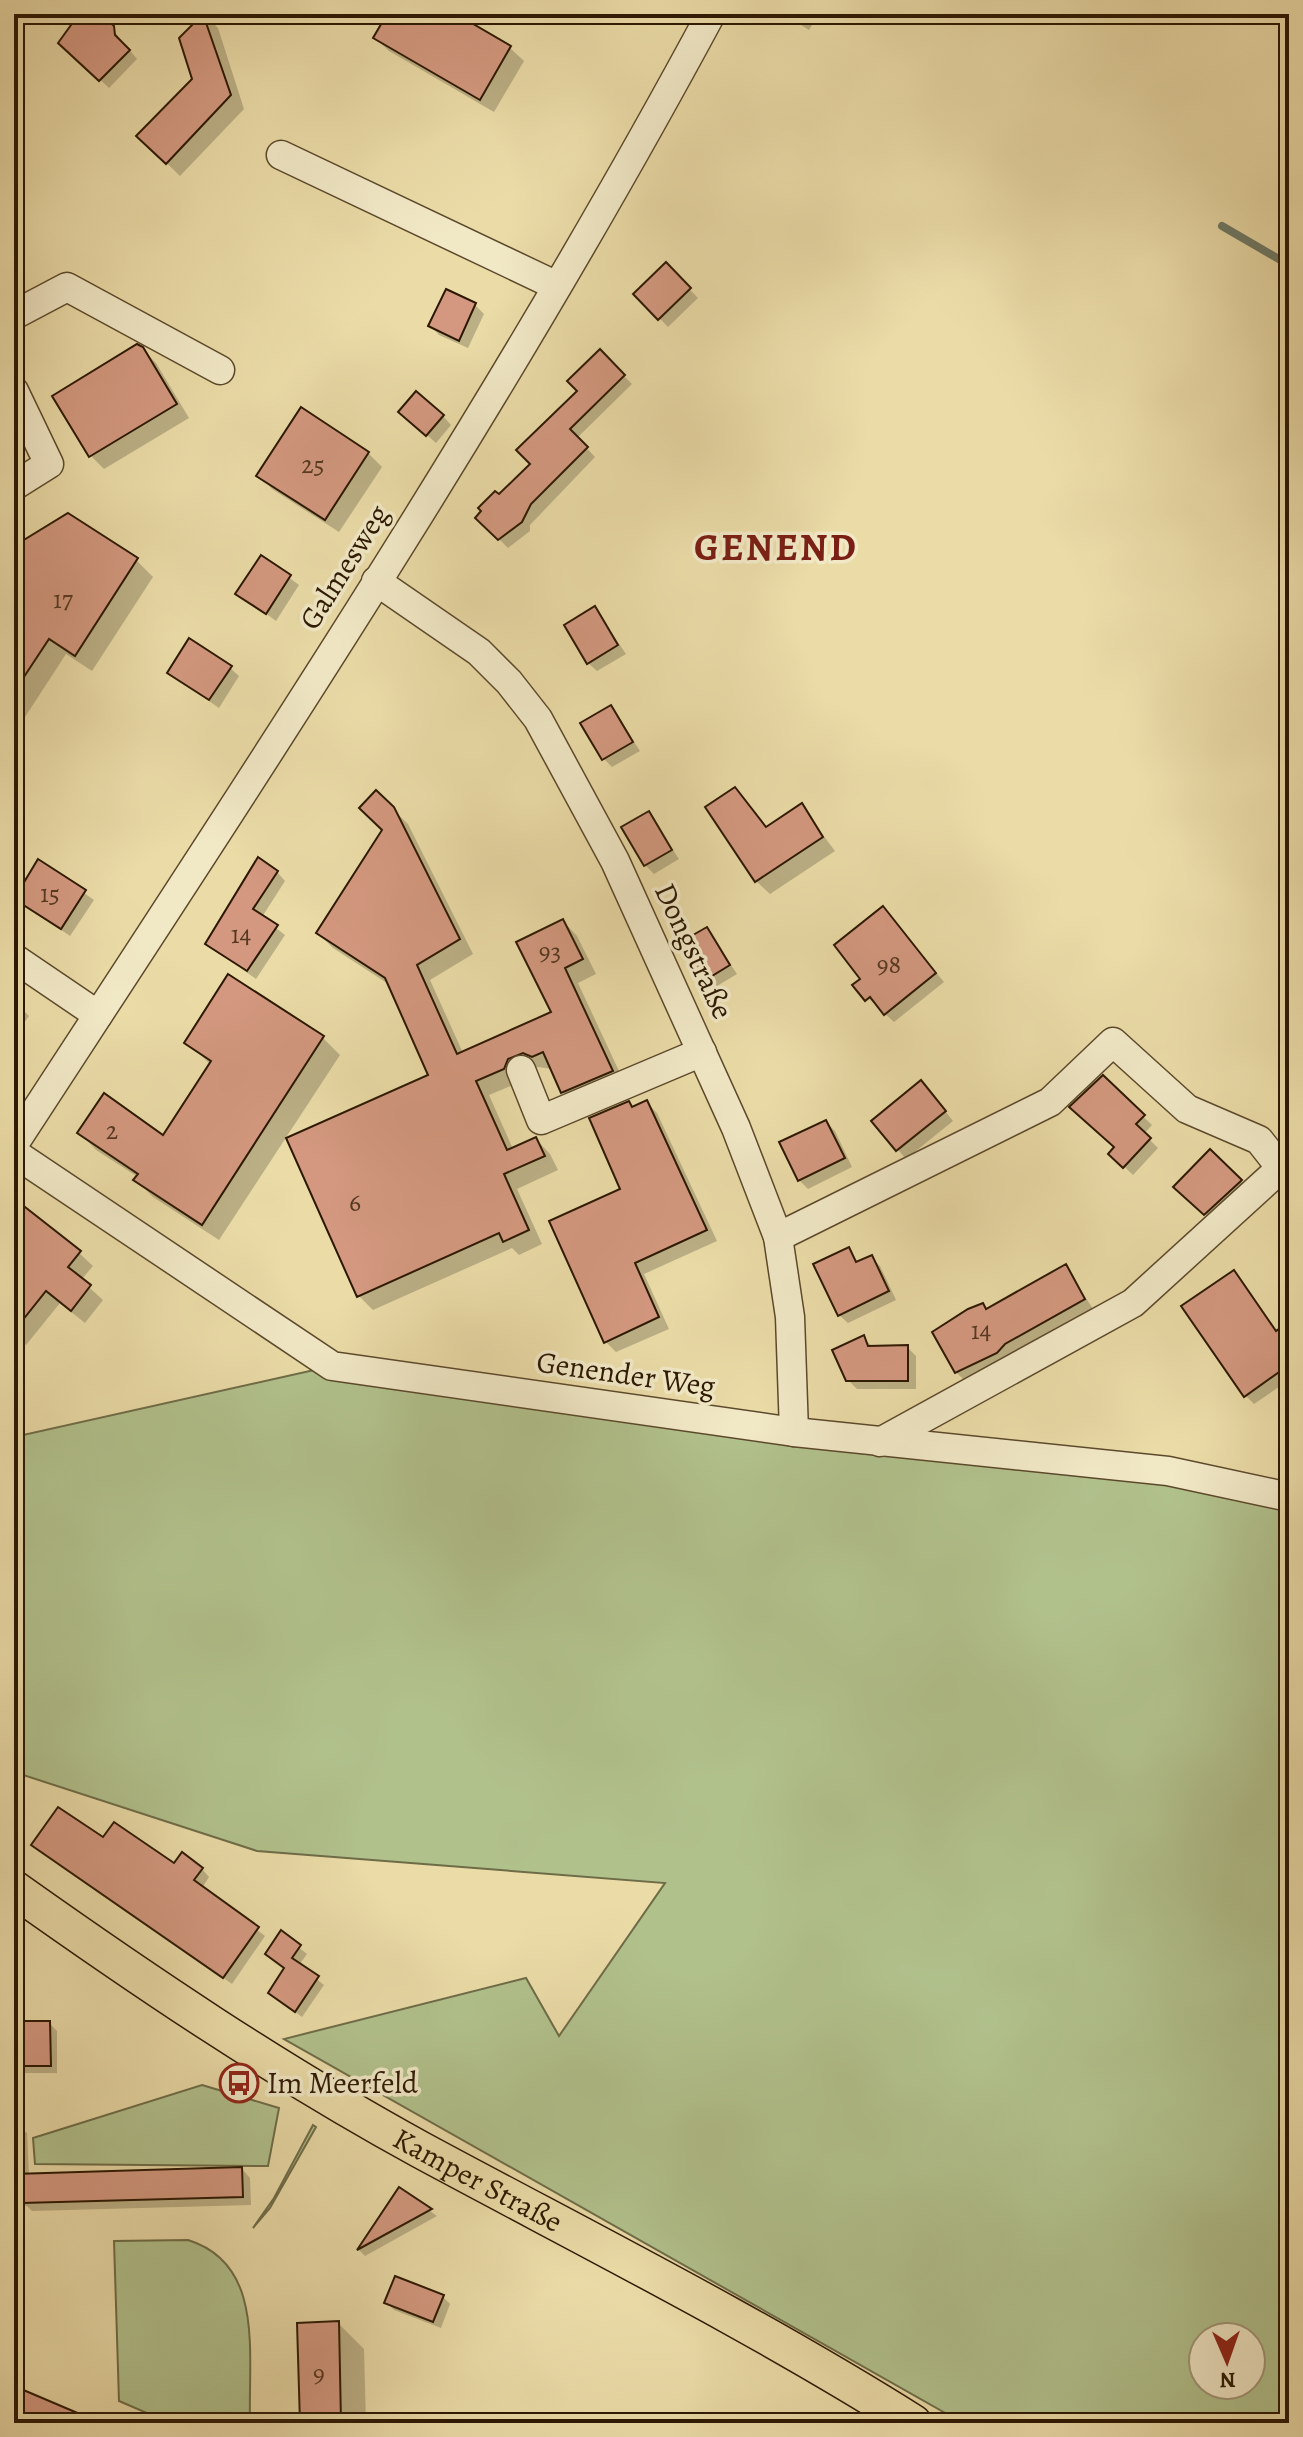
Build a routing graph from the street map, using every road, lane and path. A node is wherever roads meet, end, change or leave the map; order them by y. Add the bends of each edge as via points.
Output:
1 (711, 14) edge
2 (281, 155) dead end
3 (557, 286) junction
4 (14, 315) edge
5 (220, 370) dead end
6 (14, 391) edge
7 (14, 486) edge
8 (376, 581) junction
9 (14, 958) edge
10 (98, 1015) junction
11 (702, 1052) junction
12 (521, 1070) dead end
13 (14, 1144) edge
14 (14, 1153) edge
15 (778, 1237) junction
16 (794, 1432) junction
17 (880, 1442) junction
18 (1289, 1497) edge
19 (14, 1889) edge
20 (913, 2423) edge

1 - 3 street, Galmesweg
2 - 3 street
3 - 8 street, Galmesweg
4 - 5 street via 67,287
6 - 7 street via 49,464
8 - 10 street, Galmesweg
8 - 11 street, Dongstraße via 479,652 538,719 615,861
9 - 10 street
10 - 13 street, Galmesweg
11 - 12 street via 541,1120
11 - 15 street, Dongstraße
14 - 16 street, Genender Weg via 332,1366
15 - 16 street, Dongstraße via 790,1317
15 - 17 street via 1050,1102 1113,1042 1187,1109 1259,1140 1281,1168 1133,1303
16 - 17 street, Genender Weg
17 - 18 street, Genender Weg via 1168,1471
19 - 20 main road, Kamper Straße via 219,2029 348,2108 680,2287

